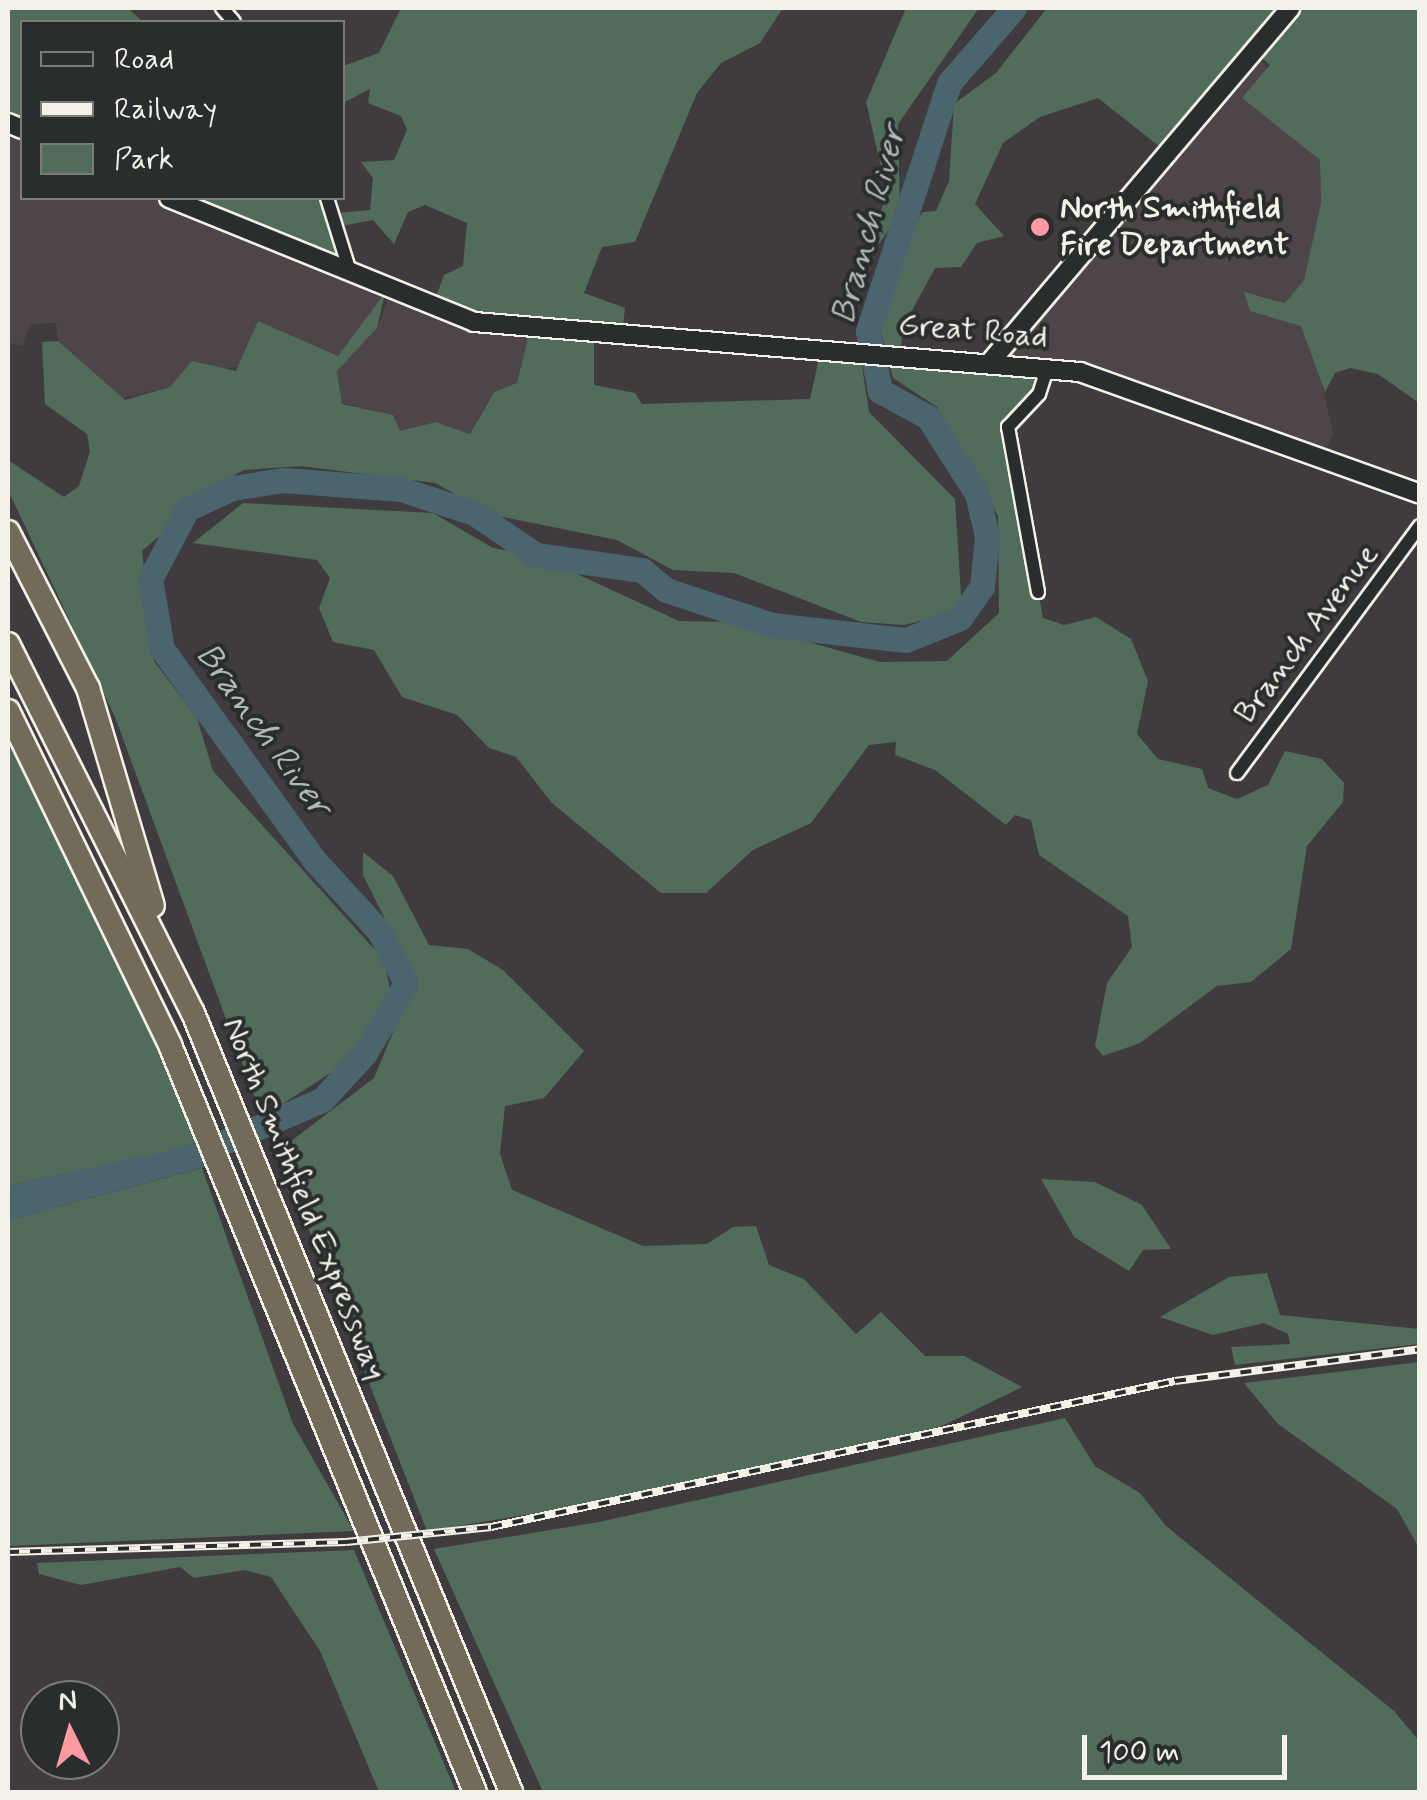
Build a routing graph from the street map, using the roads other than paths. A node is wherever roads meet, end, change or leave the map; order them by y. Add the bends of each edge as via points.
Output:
1 (1290, 8) edge
2 (174, 200) edge
3 (328, 200) edge
4 (350, 272) junction
5 (992, 360) junction
6 (1048, 366) junction
7 (1420, 494) edge
8 (1420, 526) edge
9 (8, 532) edge
10 (1038, 592) dead end
11 (8, 644) edge
12 (8, 711) edge
13 (1236, 774) dead end
14 (161, 944) junction
15 (475, 1792) edge
16 (511, 1792) edge

1 - 5 main road
2 - 4 main road, Great Road
3 - 4 street
4 - 5 main road, Great Road via 419,305 517,332
5 - 6 main road, Great Road
6 - 7 main road, Great Road via 1179,401
6 - 10 street via 1038,394 1008,427
8 - 13 street, Branch Avenue
9 - 14 highway via 88,688
11 - 14 highway, North Smithfield Expressway
12 - 15 highway, North Smithfield Expressway via 199,1112
14 - 16 highway, North Smithfield Expressway

